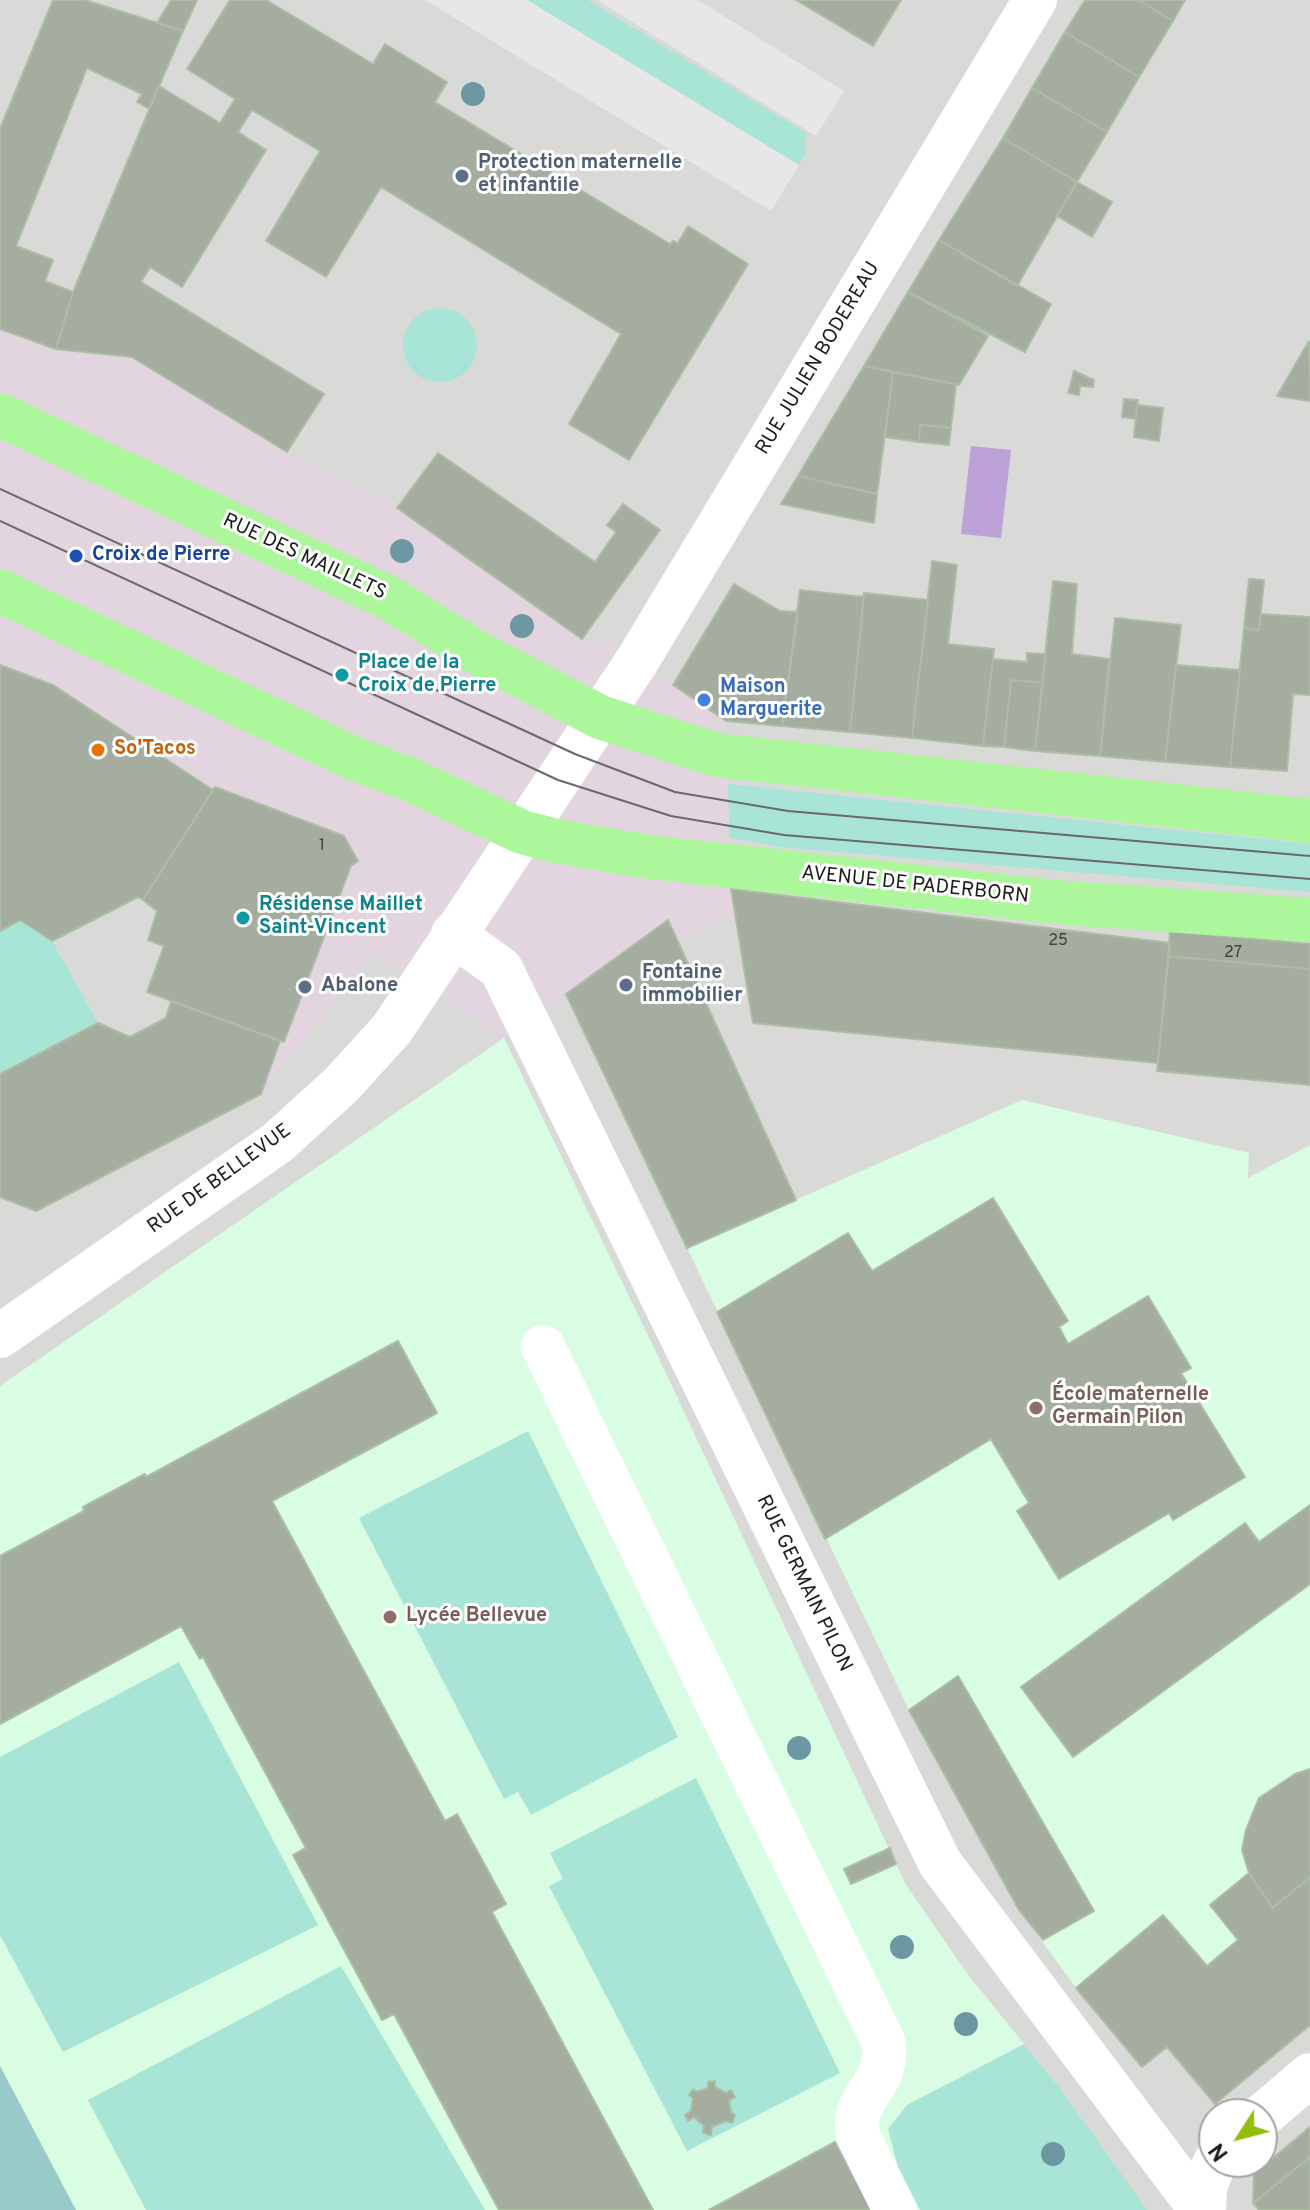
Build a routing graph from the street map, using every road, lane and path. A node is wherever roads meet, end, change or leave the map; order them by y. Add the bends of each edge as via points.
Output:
1 (1035, 0) edge
2 (0, 415) edge
3 (0, 591) edge
4 (600, 717) junction
5 (1310, 821) edge
6 (522, 832) junction
7 (1310, 920) edge
8 (453, 934) junction
9 (6, 1316) edge
10 (543, 1347) dead end
11 (1310, 2075) edge
12 (1278, 2102) edge
13 (1209, 2178) edge
14 (895, 2210) edge
15 (1202, 2210) edge

1 - 4 street, RUE JULIEN BODEREAU
2 - 4 main road, RUE DES MAILLETS via 389,598 481,655
3 - 6 main road
4 - 5 main road via 717,755
4 - 6 street, RUE DE BELLEVUE
6 - 7 main road, AVENUE DE PADERBORN via 664,859 1067,903
6 - 8 street, RUE DE BELLEVUE
8 - 9 street, RUE DE BELLEVUE via 392,1029 277,1143
8 - 15 street, RUE GERMAIN PILON via 501,969 940,1863
10 - 14 street via 883,2041 883,2072 858,2108 856,2124
11 - 12 street
13 - 15 street

